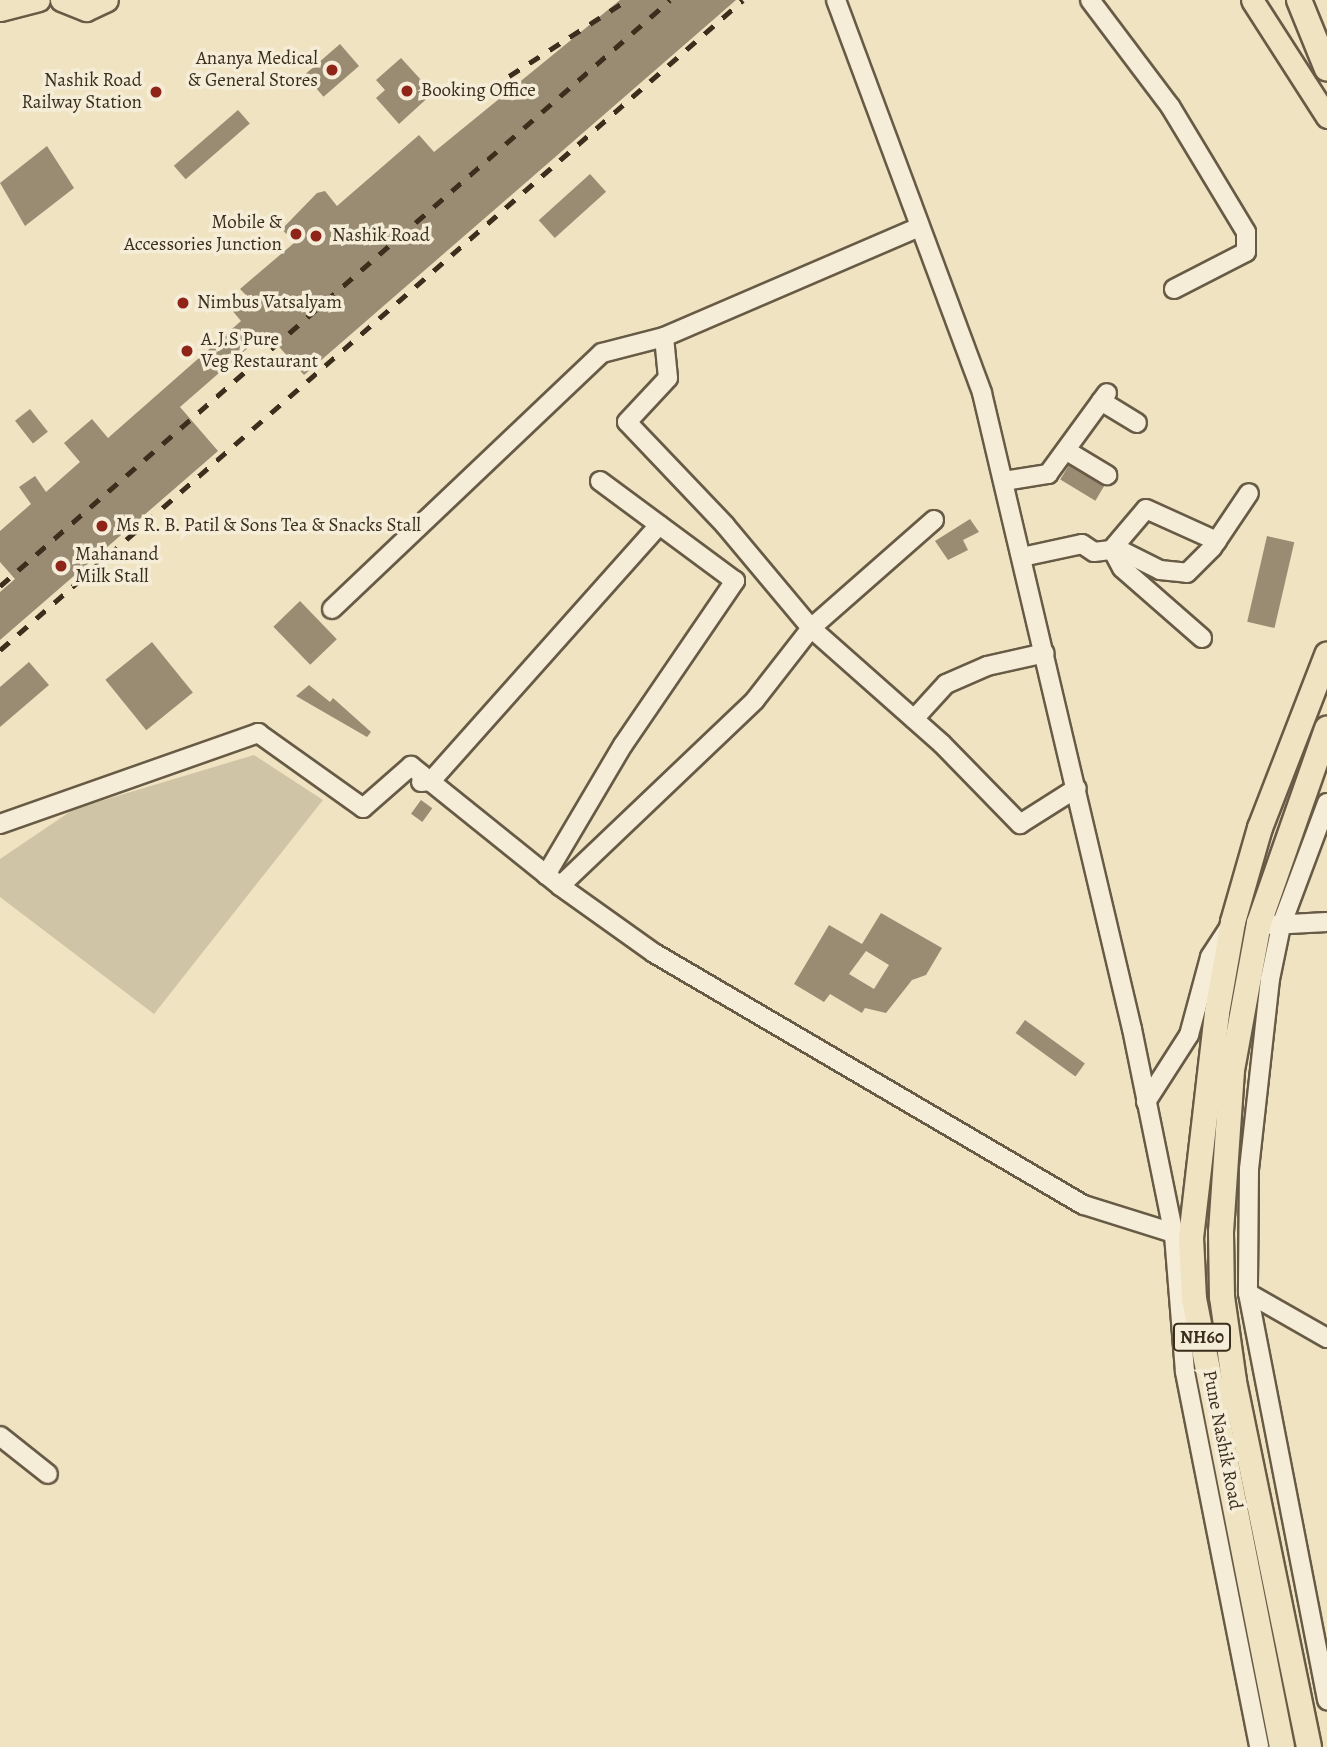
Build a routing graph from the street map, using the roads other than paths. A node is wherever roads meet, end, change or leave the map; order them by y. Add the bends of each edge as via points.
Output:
1 (39, 0) edge
2 (61, 0) edge
3 (107, 0) edge
4 (836, 0) edge
5 (1090, 0) edge
6 (1252, 0) edge
7 (1299, 0) edge
8 (0, 10) edge
9 (1327, 69) edge
10 (1327, 117) edge
11 (919, 227) junction
12 (1174, 289) dead end
13 (664, 337) junction
14 (1137, 424) dead end
15 (1067, 451) junction
16 (1107, 475) dead end
17 (600, 481) dead end
18 (1003, 481) junction
19 (1249, 493) dead end
20 (934, 520) dead end
21 (659, 524) junction
22 (1217, 541) junction
23 (1112, 550) junction
24 (1022, 557) junction
25 (332, 609) dead end
26 (811, 628) junction
27 (1202, 638) dead end
28 (1045, 653) junction
29 (1327, 655) edge
30 (914, 719) junction
31 (1327, 729) edge
32 (429, 781) junction
33 (1077, 788) junction
34 (1327, 803) edge
35 (0, 824) edge
36 (553, 881) junction
37 (1233, 922) junction
38 (1327, 922) edge
39 (1270, 924) junction
40 (1146, 1102) junction
41 (1183, 1236) junction
42 (1248, 1293) junction
43 (1327, 1338) edge
44 (0, 1436) edge
45 (48, 1474) dead end
46 (1327, 1700) edge
47 (1259, 1747) edge
48 (1282, 1747) edge
49 (1309, 1747) edge

1 - 8 main road
2 - 3 main road via 86,10
4 - 11 street
5 - 12 street via 1170,106 1246,232 1246,252
6 - 10 main road
7 - 9 highway
11 - 13 street
11 - 18 street via 982,393
13 - 25 street via 602,353
13 - 26 street via 668,378 626,422 725,525
14 - 15 street via 1104,397
15 - 16 street
15 - 18 street via 1048,474
17 - 21 street
18 - 24 street
19 - 22 street
20 - 26 street
21 - 32 street
21 - 36 street via 735,581 623,745
22 - 23 street via 1188,573 1160,570
22 - 23 street via 1146,509
23 - 24 street via 1094,552 1075,544
23 - 27 street via 1122,568
24 - 28 street
26 - 30 street
26 - 36 street via 755,700
28 - 30 street via 987,666 946,684
28 - 33 street
29 - 37 highway, NH60 via 1260,828
30 - 33 street via 1020,824
31 - 39 highway, NH60
32 - 35 street via 411,766 363,808 258,733
32 - 36 street
33 - 40 street
34 - 39 street
36 - 41 street via 654,953 1084,1205
37 - 39 street
37 - 40 street via 1210,957 1189,1035
37 - 41 highway, Pune Nashik Road / NH60
38 - 39 street
39 - 42 street via 1249,1169
39 - 49 highway, Pune Nashik Road / NH60 via 1232,1070 1221,1231 1222,1297 1234,1381
40 - 41 street
41 - 47 street via 1185,1372
41 - 48 highway, Pune Nashik Road / NH60
42 - 43 street
42 - 46 street
44 - 45 street

